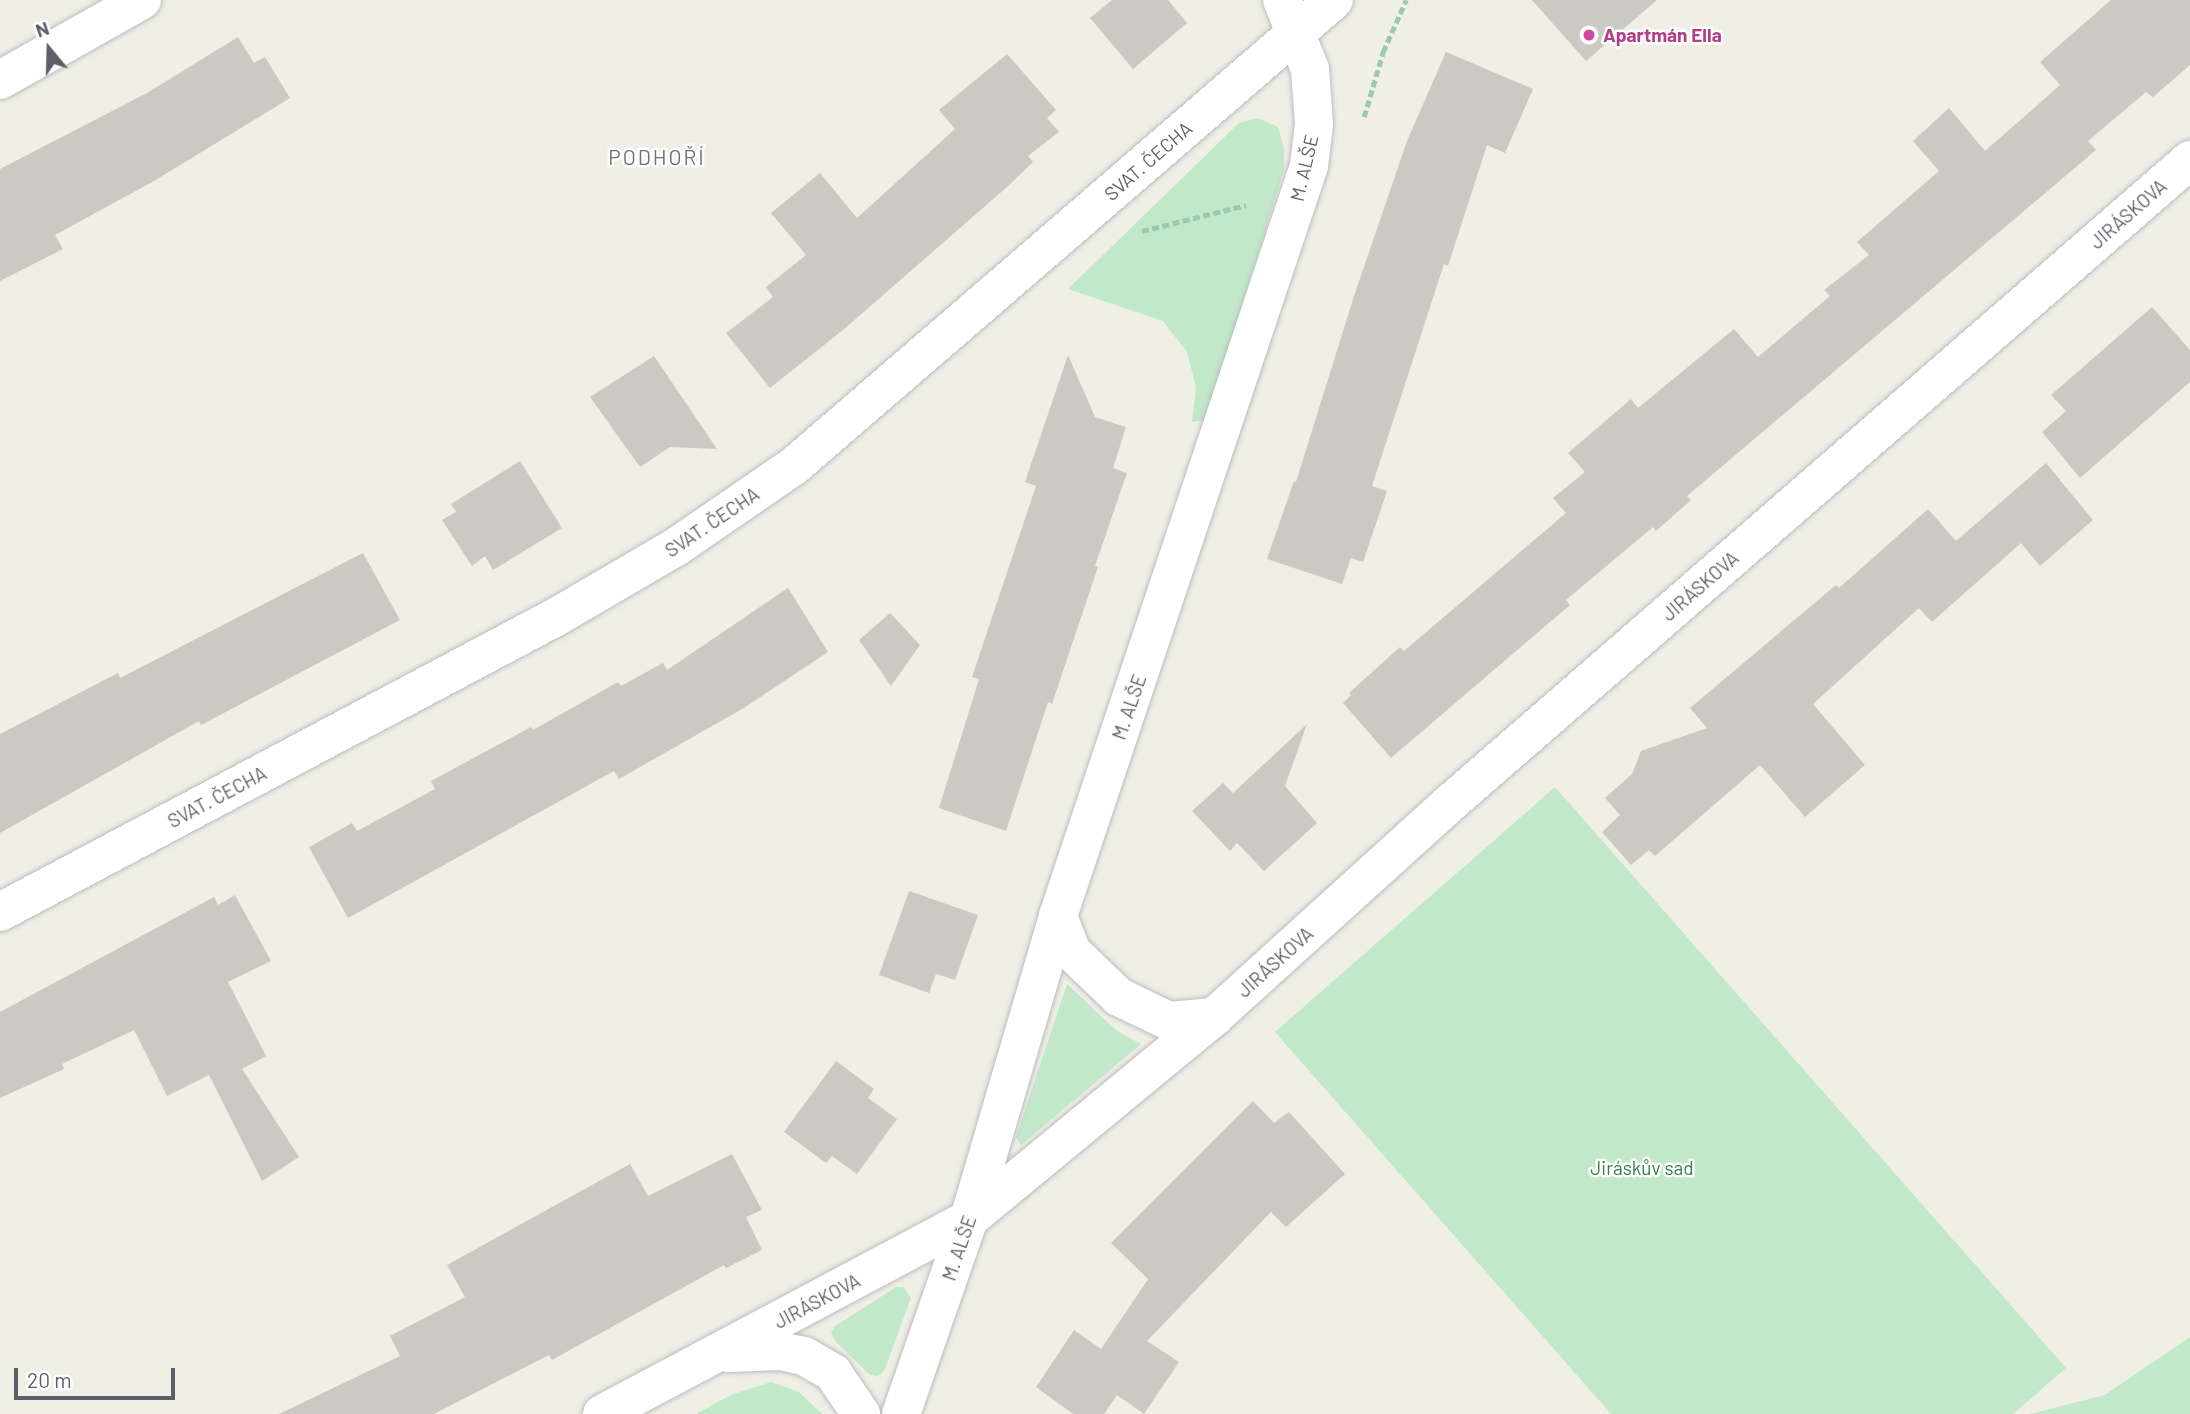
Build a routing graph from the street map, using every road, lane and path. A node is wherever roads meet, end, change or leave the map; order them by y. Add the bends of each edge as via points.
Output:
1 (142, 0) edge
2 (1334, 0) edge
3 (1406, 0) edge
4 (1289, 16) edge
5 (0, 80) edge
6 (1360, 128) dead end
7 (2190, 160) edge
8 (1251, 204) dead end
9 (1135, 233) dead end
10 (0, 912) edge
11 (1058, 916) junction
12 (1214, 1017) junction
13 (969, 1219) junction
14 (719, 1354) junction
15 (602, 1414) edge
16 (861, 1414) edge
17 (901, 1414) edge

1 - 5 street
2 - 4 street, SVAT. ČECHA
3 - 6 path via 1383,52
4 - 10 street, SVAT. ČECHA via 794,466 676,547 555,617
4 - 11 street, M. ALŠE via 1310,69 1314,94 1309,166
7 - 12 street, JIRÁSKOVA via 1460,794
8 - 9 path
11 - 12 street via 1072,952 1119,997 1169,1021
11 - 13 street, M. ALŠE
12 - 13 street, JIRÁSKOVA
13 - 14 street, JIRÁSKOVA
13 - 17 street, M. ALŠE
14 - 15 street, JIRÁSKOVA
14 - 16 street, JIRÁSKOVA via 780,1351 804,1356 833,1373

